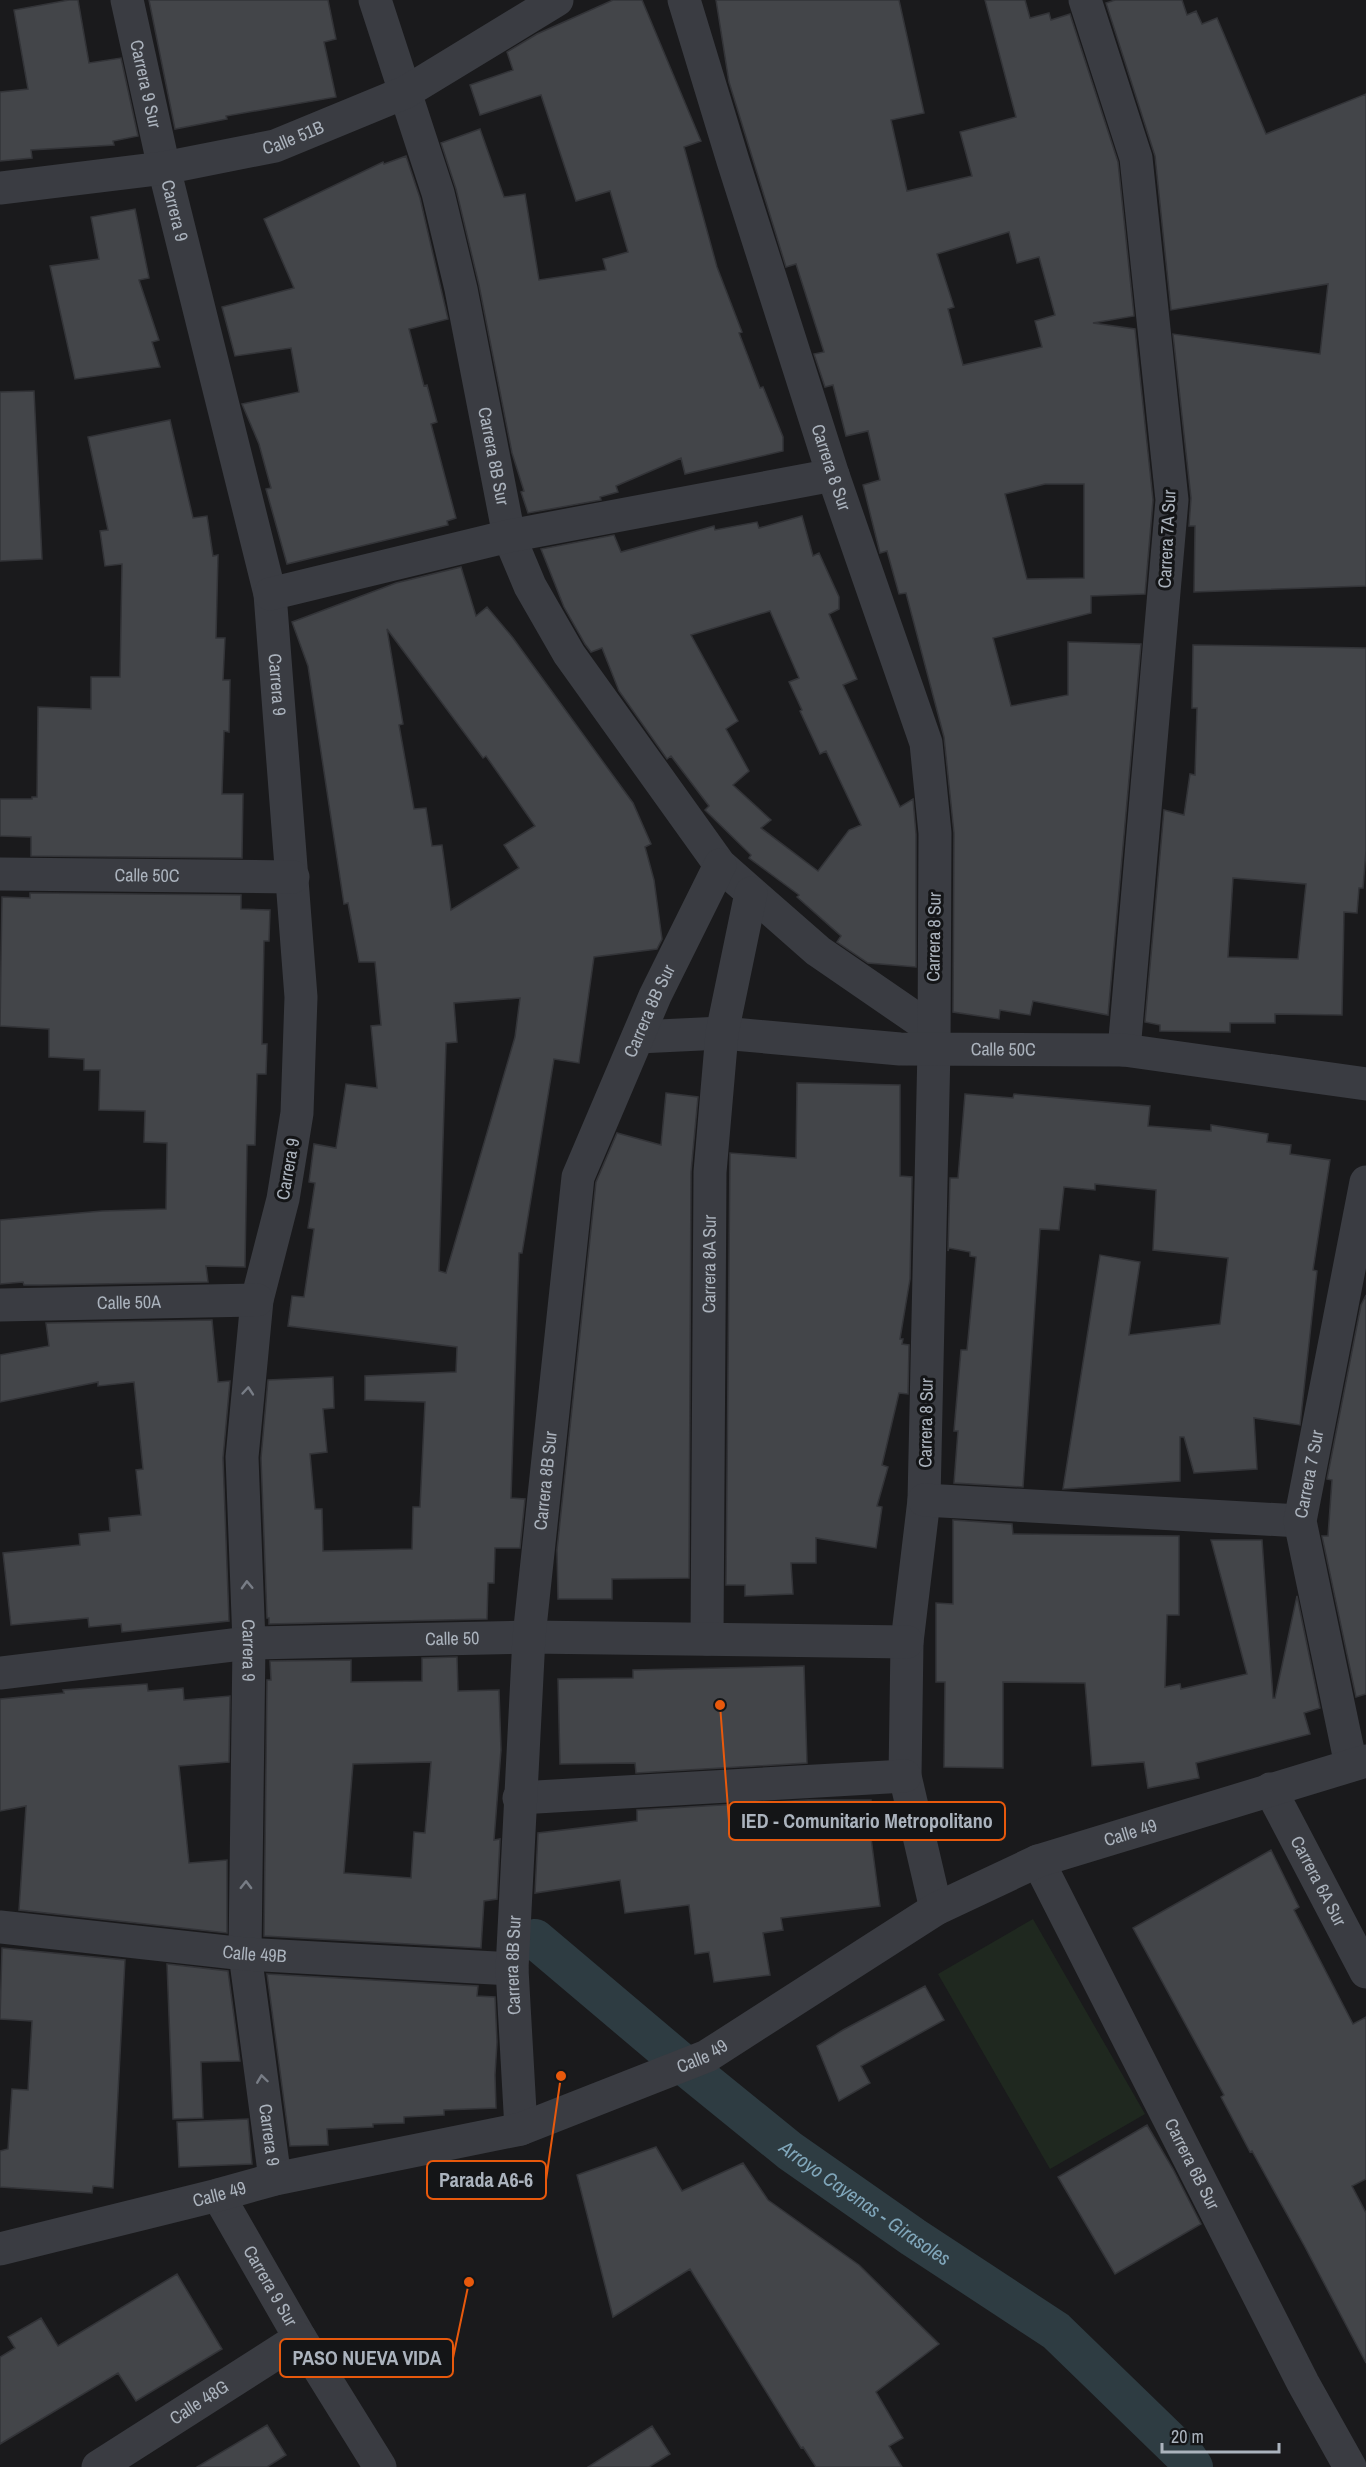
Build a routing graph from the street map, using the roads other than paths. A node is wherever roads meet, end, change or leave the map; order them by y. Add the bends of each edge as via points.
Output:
1 (127, 0) edge
2 (375, 0) edge
3 (557, 0) edge
4 (684, 0) edge
5 (1085, 0) edge
6 (406, 92) junction
7 (164, 168) junction
8 (0, 188) edge
9 (833, 475) junction
10 (509, 536) junction
11 (270, 594) junction
12 (720, 865) junction
13 (0, 874) edge
14 (293, 877) junction
15 (751, 893) junction
16 (722, 1034) junction
17 (638, 1037) junction
18 (933, 1039) junction
19 (1124, 1050) junction
20 (1366, 1084) edge
21 (1366, 1182) edge
22 (257, 1300) junction
23 (0, 1305) edge
24 (924, 1500) junction
25 (1300, 1521) junction
26 (529, 1637) junction
27 (707, 1639) junction
28 (907, 1642) junction
29 (249, 1643) junction
30 (0, 1673) edge
31 (1359, 1763) edge
32 (905, 1776) junction
33 (1270, 1789) junction
34 (519, 1798) junction
35 (1038, 1861) junction
36 (936, 1909) junction
37 (0, 1927) edge
38 (245, 1954) junction
39 (512, 1969) junction
40 (1366, 1972) edge
41 (521, 2129) junction
42 (275, 2179) junction
43 (218, 2195) junction
44 (0, 2249) edge
45 (300, 2338) junction
46 (98, 2467) edge
47 (380, 2467) edge
48 (1350, 2467) edge

1 - 7 street, Carrera 9 Sur
2 - 6 street, Carrera 8B Sur
3 - 6 street, Calle 51B
4 - 9 street, Carrera 8 Sur
5 - 19 street, Carrera 7A Sur via 1136,158 1172,500
6 - 7 street, Calle 51B via 275,146
6 - 10 street, Carrera 8B Sur via 438,193 461,289
7 - 8 street, Calle 51B
7 - 11 street, Carrera 9
9 - 10 street
9 - 18 street, Carrera 8 Sur via 926,743 935,833
10 - 11 street
10 - 12 street, Carrera 8B Sur via 530,586 569,654
11 - 14 street, Carrera 9
12 - 15 street, Carrera 8B Sur
12 - 17 street, Carrera 8B Sur
13 - 14 street, Calle 50C
14 - 22 street, Carrera 9 via 302,997 297,1113 283,1199
15 - 16 street, Carrera 8A Sur
15 - 18 street, Carrera 8B Sur via 818,951
16 - 17 street, Calle 50C
16 - 18 street, Calle 50C via 900,1049
16 - 27 street, Carrera 8A Sur via 710,1172
17 - 26 street, Carrera 8B Sur via 578,1177
18 - 19 street, Calle 50C
18 - 24 street, Carrera 8 Sur
19 - 20 street, Calle 50C
21 - 25 street, Carrera 7 Sur
22 - 23 street, Calle 50A
29 -> 22 street, Carrera 9 via 242,1457
24 - 25 street
24 - 28 street, Carrera 8 Sur
25 - 31 street, Carrera 7 Sur
26 - 27 street, Calle 50
26 - 29 street, Calle 50
26 - 34 street, Carrera 8B Sur
27 - 28 street, Calle 50
28 - 32 street, Carrera 8 Sur
29 - 30 street, Calle 50
38 -> 29 street, Carrera 9
31 - 33 street, Calle 49
32 - 34 street
32 - 36 street, Carrera 8 Sur
33 - 35 street, Calle 49
33 - 40 street, Carrera 6A Sur
34 - 39 street, Carrera 8B Sur
35 - 36 street, Calle 49
35 - 48 street, Carrera 6B Sur via 1303,2384
36 - 41 street, Calle 49 via 707,2056
37 - 38 street, Calle 49B
38 - 39 street, Calle 49B
42 -> 38 street, Carrera 9
39 - 41 street, Carrera 8B Sur
41 - 42 street, Calle 49
42 - 43 street, Calle 49
43 - 44 street, Calle 49
43 - 45 street, Carrera 9 Sur
45 - 46 street, Calle 48G
45 - 47 street, Carrera 9 Sur

